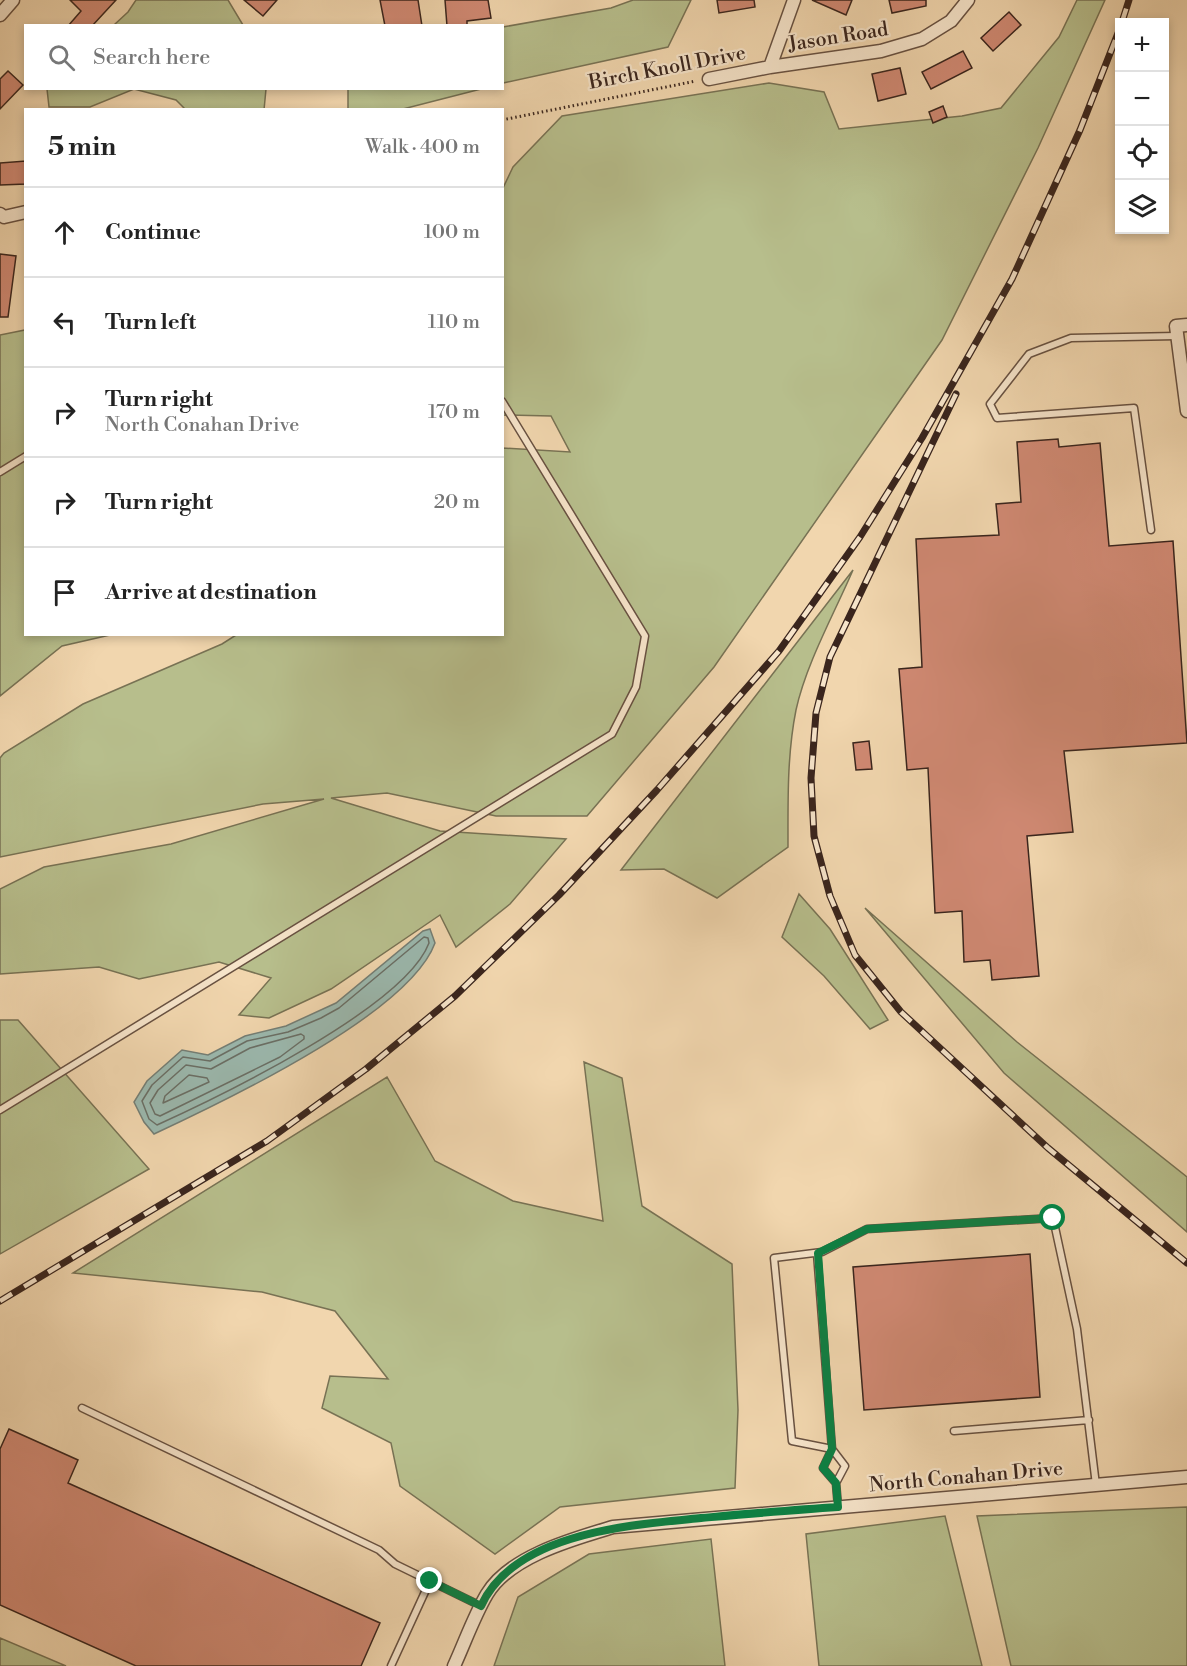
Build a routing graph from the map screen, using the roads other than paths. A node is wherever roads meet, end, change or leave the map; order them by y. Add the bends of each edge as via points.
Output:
1 (13, 0) edge
2 (794, 0) edge
3 (968, 0) edge
4 (0, 15) edge
5 (770, 67) junction
6 (709, 79) road end
7 (24, 212) edge
8 (0, 214) edge
9 (1180, 329) edge
10 (504, 404) edge
11 (1187, 411) edge
12 (24, 457) edge
13 (0, 472) edge
14 (1151, 530) dead end
15 (0, 1110) edge
16 (818, 1253) junction
17 (82, 1408) dead end
18 (1089, 1420) junction
19 (954, 1431) dead end
20 (832, 1449) junction
21 (1187, 1477) edge
22 (836, 1483) junction
23 (1096, 1485) junction
24 (838, 1507) junction
25 (430, 1581) junction
26 (481, 1606) junction
27 (391, 1666) edge
28 (454, 1666) edge

1 - 4 street
2 - 5 street, Birch Knoll Drive
3 - 5 street, Jason Road via 951,21 922,39 881,51
5 - 6 street, Birch Knoll Drive
7 - 8 street via 4,217
9 - 11 street
9 - 14 lane via 1071,338 1029,354 990,404 997,418 1134,408
10 - 15 lane via 645,636 636,687 612,734
12 - 13 lane
16 - 18 lane via 867,1229 1053,1218 1077,1329
16 - 20 lane
16 - 20 lane via 774,1258 792,1441
17 - 25 lane via 379,1550 395,1564
18 - 19 lane
18 - 23 lane
20 - 22 lane via 845,1467
20 - 22 lane via 823,1468
21 - 23 street, North Conahan Drive
22 - 24 lane
23 - 24 street, North Conahan Drive
24 - 26 street, North Conahan Drive via 613,1527 563,1542 518,1564 488,1592
25 - 26 lane
25 - 27 lane
26 - 28 street, North Conahan Drive

